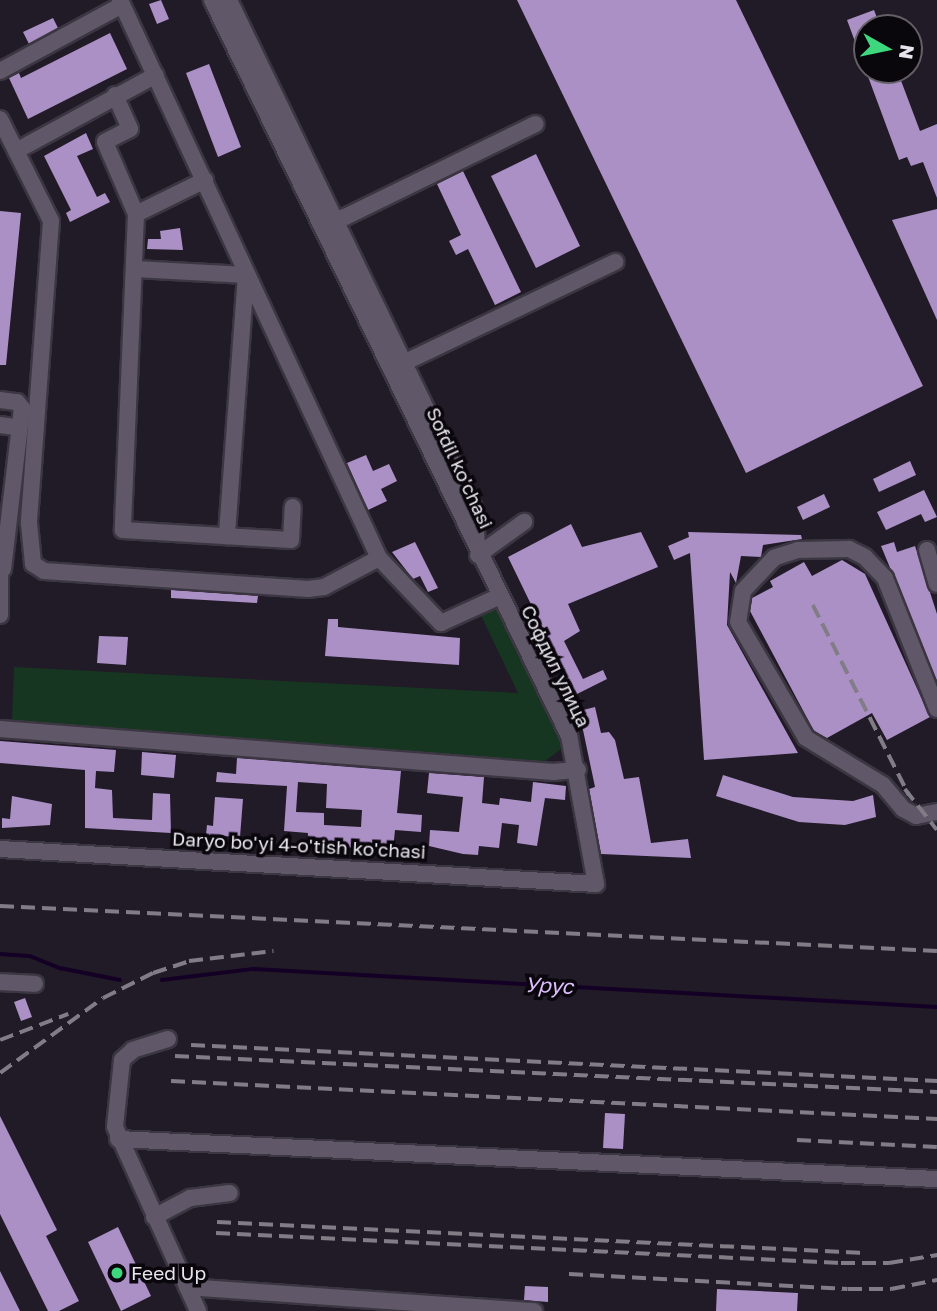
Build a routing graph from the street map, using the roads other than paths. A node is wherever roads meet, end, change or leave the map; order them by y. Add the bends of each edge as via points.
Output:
1 (212, 0) edge
2 (229, 0) edge
3 (121, 3) edge
4 (0, 71) edge
5 (156, 75) junction
6 (115, 95) junction
7 (0, 119) edge
8 (536, 124) dead end
9 (16, 151) junction
10 (205, 180) junction
11 (136, 214) junction
12 (328, 219) junction
13 (615, 262) dead end
14 (135, 269) junction
15 (246, 275) junction
16 (398, 365) junction
17 (0, 400) edge
18 (0, 406) edge
19 (7, 426) edge
20 (293, 507) dead end
21 (6, 508) edge
22 (524, 522) dead end
23 (227, 536) junction
24 (927, 550) dead end
25 (478, 555) junction
26 (379, 558) junction
27 (2, 569) edge
28 (937, 584) edge
29 (498, 597) junction
30 (0, 615) edge
31 (937, 709) edge
32 (0, 729) edge
33 (578, 770) junction
34 (937, 812) edge
35 (0, 849) edge
36 (596, 884) joint
37 (0, 982) edge
38 (35, 984) dead end
39 (168, 1038) dead end
40 (118, 1139) junction
41 (937, 1179) edge
42 (230, 1193) dead end
43 (155, 1217) junction
44 (187, 1287) junction
45 (198, 1311) edge
46 (534, 1311) edge

1 - 12 street, Sofdil ko'chasi
2 - 12 street, Sofdil ko'chasi
3 - 4 street
3 - 5 street
5 - 6 street
5 - 10 street
6 - 9 street
6 - 11 street via 130,129 105,142
7 - 9 street
8 - 12 street via 345,217
9 - 26 street via 51,220 29,523 33,564 44,571 308,589 324,587
10 - 11 street
10 - 15 street
11 - 14 street
12 - 16 street, Sofdil ko'chasi
13 - 16 street
14 - 15 street
14 - 23 street via 123,530
15 - 23 street
15 - 26 street
16 - 25 street, Sofdil ko'chasi
17 - 21 street via 22,408
18 - 19 street via 15,411
19 - 21 street
20 - 23 street via 291,540
21 - 27 street
22 - 25 street
24 - 28 street
25 - 29 street, Софдил улица
26 - 29 street via 441,623
27 - 30 street
29 - 33 street, Софдил улица via 569,736
31 - 34 street via 885,578 865,556 849,549 798,550 774,558 743,591 738,622 806,738 883,785 902,809 916,816
32 - 33 street via 554,772
33 - 36 street, Софдил улица
35 - 36 street, Daryo bo'yi 4-o'tish ko'chasi
37 - 38 street
39 - 40 street via 133,1050 122,1060
40 - 41 street
40 - 43 street
42 - 43 street via 190,1198
43 - 44 street
44 - 45 street
44 - 46 street

